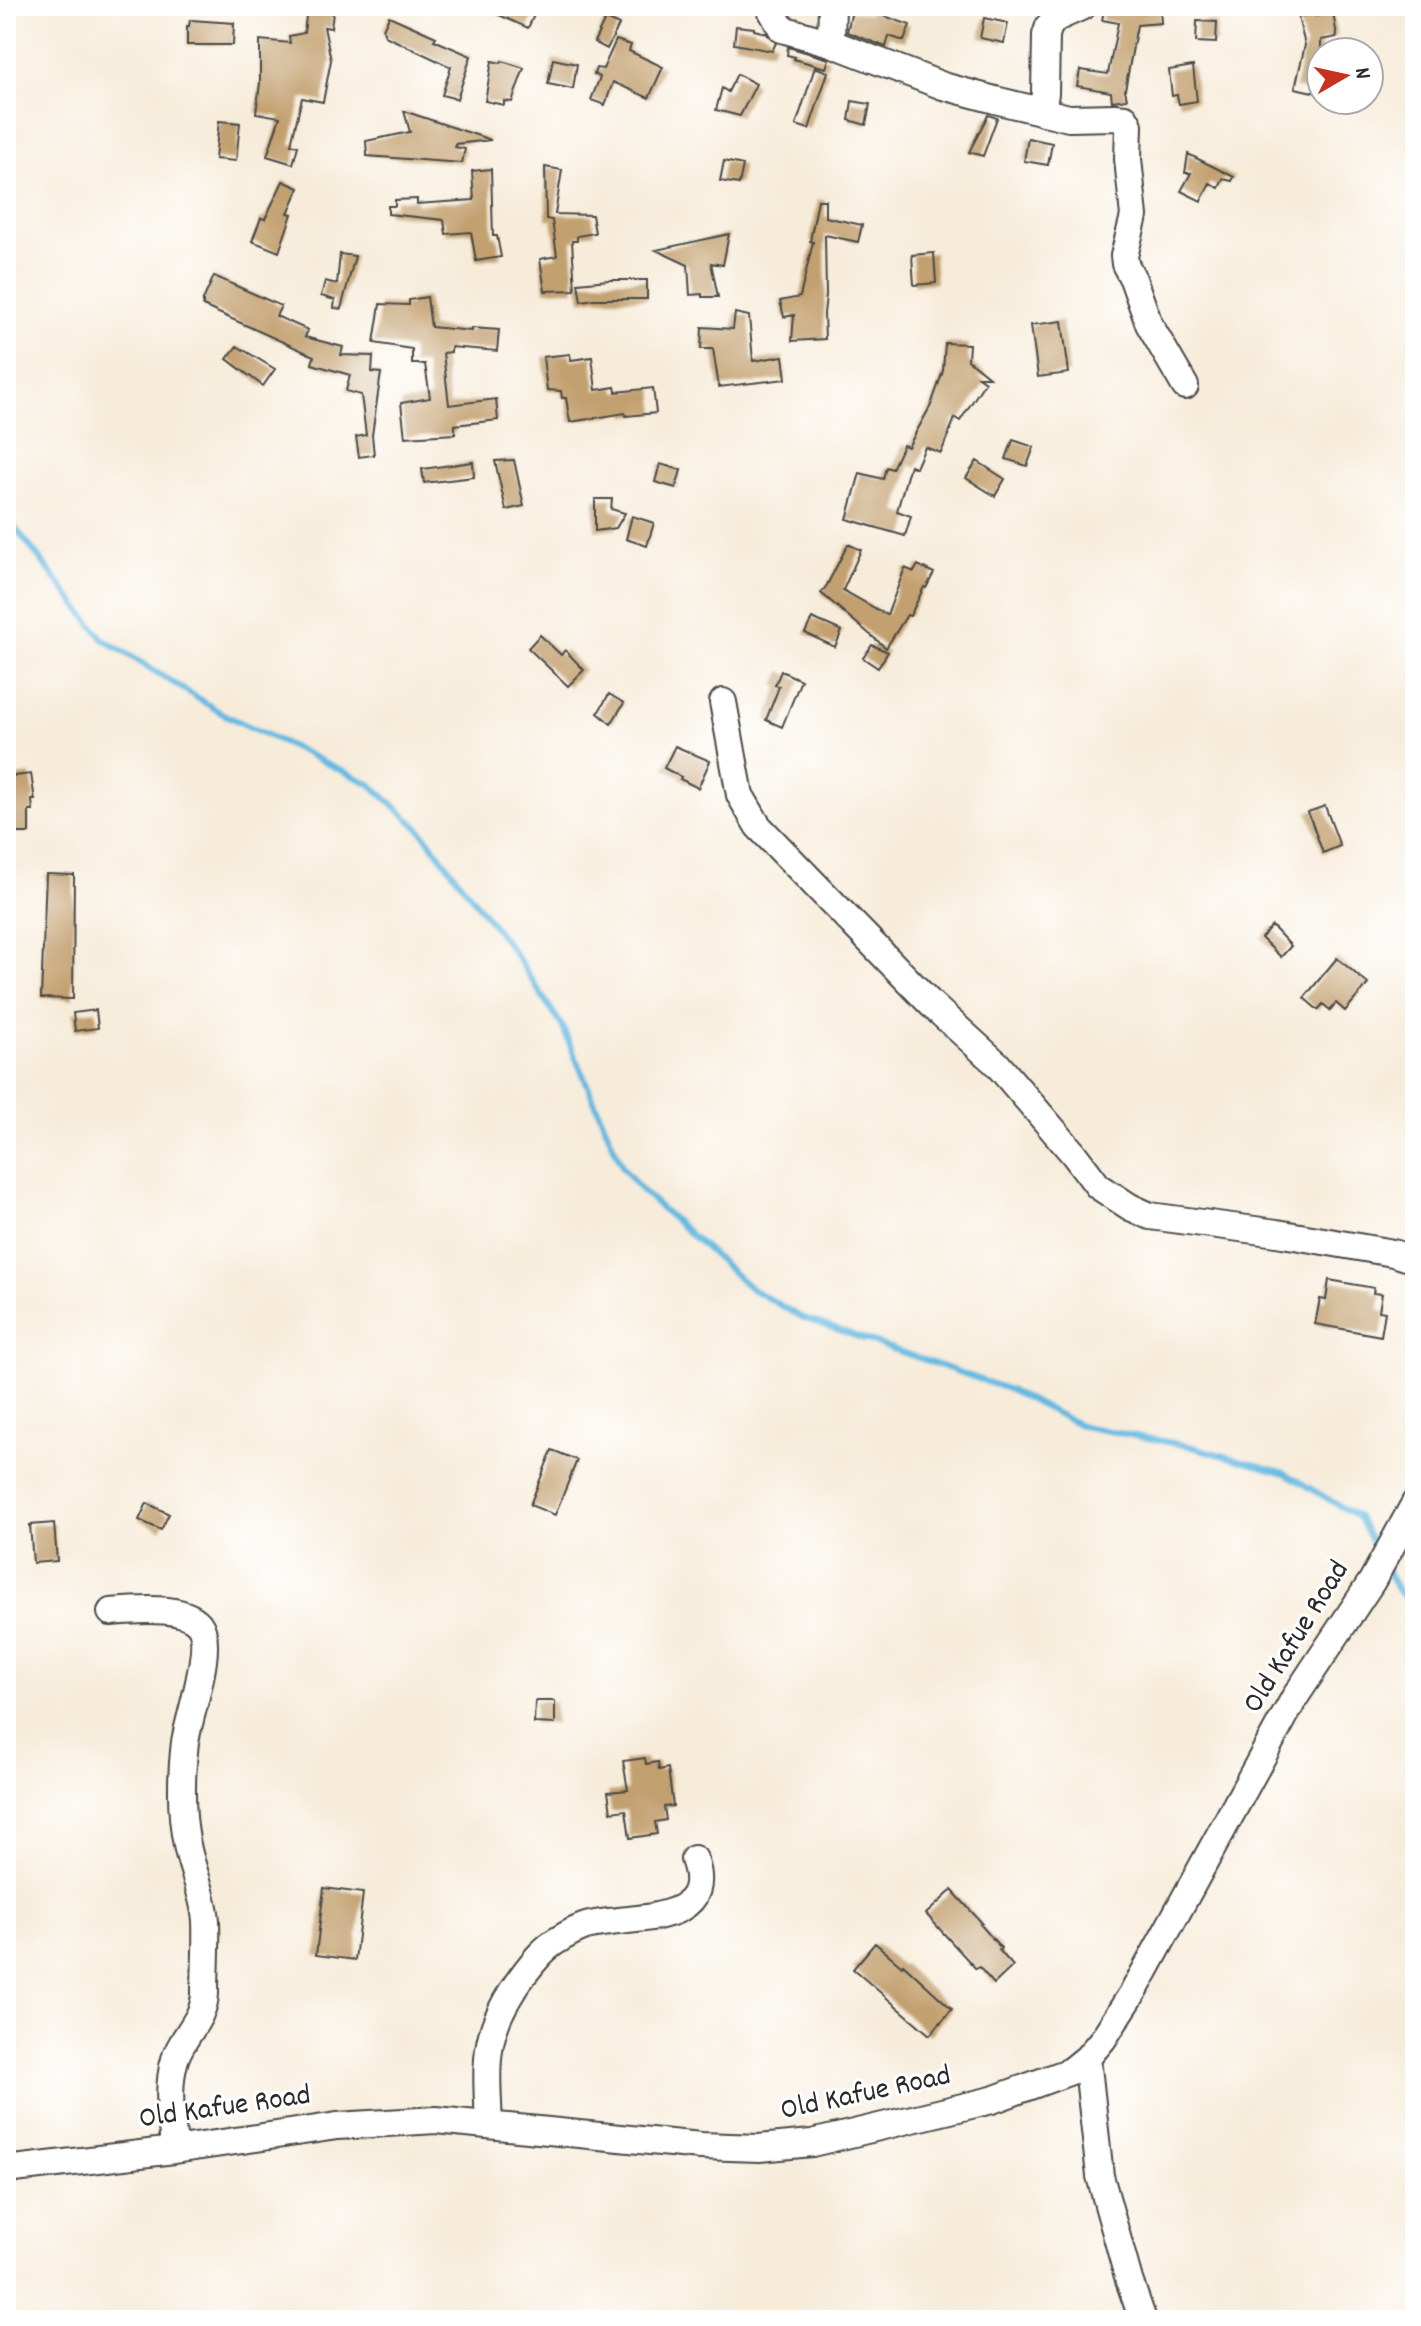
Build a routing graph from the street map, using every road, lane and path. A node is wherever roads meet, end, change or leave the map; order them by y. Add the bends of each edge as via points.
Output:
1 (769, 6) edge
2 (832, 6) edge
3 (1083, 6) edge
4 (831, 43) junction
5 (1042, 112) junction
6 (1185, 386) dead end
7 (723, 702) dead end
8 (1415, 1260) edge
9 (1415, 1503) edge
10 (111, 1612) dead end
11 (694, 1859) dead end
12 (1087, 2058) junction
13 (489, 2125) junction
14 (174, 2150) junction
15 (6, 2170) edge
16 (1143, 2320) edge

1 - 4 street via 782,29
2 - 4 street
3 - 5 street via 1049,26
4 - 5 street via 943,86
5 - 6 street via 1069,118 1125,118 1129,125 1134,216 1125,264 1149,324
7 - 8 street via 740,795 758,826 932,1005 997,1064 1098,1186 1150,1216 1277,1233
9 - 12 street, Old Kafue Road via 1372,1581 1295,1697 1134,1991
10 - 14 street via 186,1615 204,1633 204,1662 181,1774 187,1845 206,1921 204,2000 176,2056 169,2089
11 - 13 street via 699,1886 682,1908 586,1926 539,1955 516,1984 493,2027 487,2053
12 - 13 street, Old Kafue Road via 1071,2071 992,2100 812,2143 701,2146
12 - 16 street via 1100,2176
13 - 14 street, Old Kafue Road via 436,2120 337,2126
14 - 15 street, Old Kafue Road

